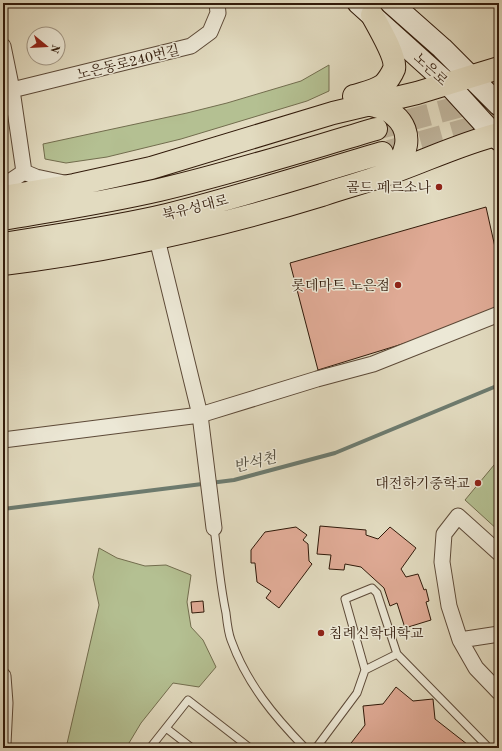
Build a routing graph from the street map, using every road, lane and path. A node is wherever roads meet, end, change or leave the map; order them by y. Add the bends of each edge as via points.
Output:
1 (217, 3) edge
2 (391, 3) edge
3 (365, 9) edge
4 (3, 46) edge
5 (499, 68) edge
6 (472, 77) junction
7 (448, 84) junction
8 (12, 90) junction
9 (368, 104) junction
10 (499, 105) edge
11 (333, 113) junction
12 (376, 129) tunnel mouth
13 (498, 136) edge
14 (382, 153) tunnel mouth
15 (24, 172) junction
16 (382, 176) junction
17 (74, 185) junction
18 (3, 186) edge
19 (3, 197) edge
20 (3, 219) edge
21 (157, 239) junction
22 (3, 244) edge
23 (3, 264) edge
24 (499, 314) edge
25 (200, 415) junction
26 (3, 440) edge
27 (214, 528) joint
28 (499, 553) edge
29 (499, 634) edge
30 (460, 640) junction
31 (397, 654) junction
32 (365, 670) junction
33 (3, 676) edge
34 (499, 692) edge
35 (166, 728) junction
36 (3, 744) edge
37 (150, 748) edge
38 (192, 748) edge
39 (250, 748) edge
40 (305, 748) edge
41 (316, 748) edge
42 (488, 748) edge

1 - 8 street, 노은동로240번길 via 218,13 210,32 191,46
2 - 6 street, 노은로
3 - 7 street, 노은로
3 - 11 main road via 390,52 394,69 383,85 349,97
4 - 8 street
5 - 6 main road
6 - 7 main road
6 - 10 street, 노은로
7 - 9 main road
7 - 13 street, 노은로
8 - 15 street
9 - 11 main road
9 - 16 main road via 394,114 406,136 406,150 401,160
11 - 17 main road via 151,168
12 - 20 main road, 북유성대로 via 159,190
13 - 16 main road via 463,145
14 - 22 main road, 북유성대로 via 229,199 165,215
15 - 17 street
15 - 18 street
16 - 21 main road via 265,212
17 - 19 main road
21 - 23 main road via 51,259
21 - 25 street
24 - 25 street via 373,364
25 - 26 street
25 - 27 street
27 - 40 lane via 230,639 247,676 261,697
28 - 30 street via 458,516 444,534 442,562 449,606
29 - 30 street
30 - 34 street via 476,668
31 - 32 lane
31 - 32 lane via 377,593 372,588 345,599
31 - 42 lane
32 - 41 lane via 357,693
33 - 36 street
35 - 37 lane
35 - 38 lane
35 - 39 lane via 188,700

